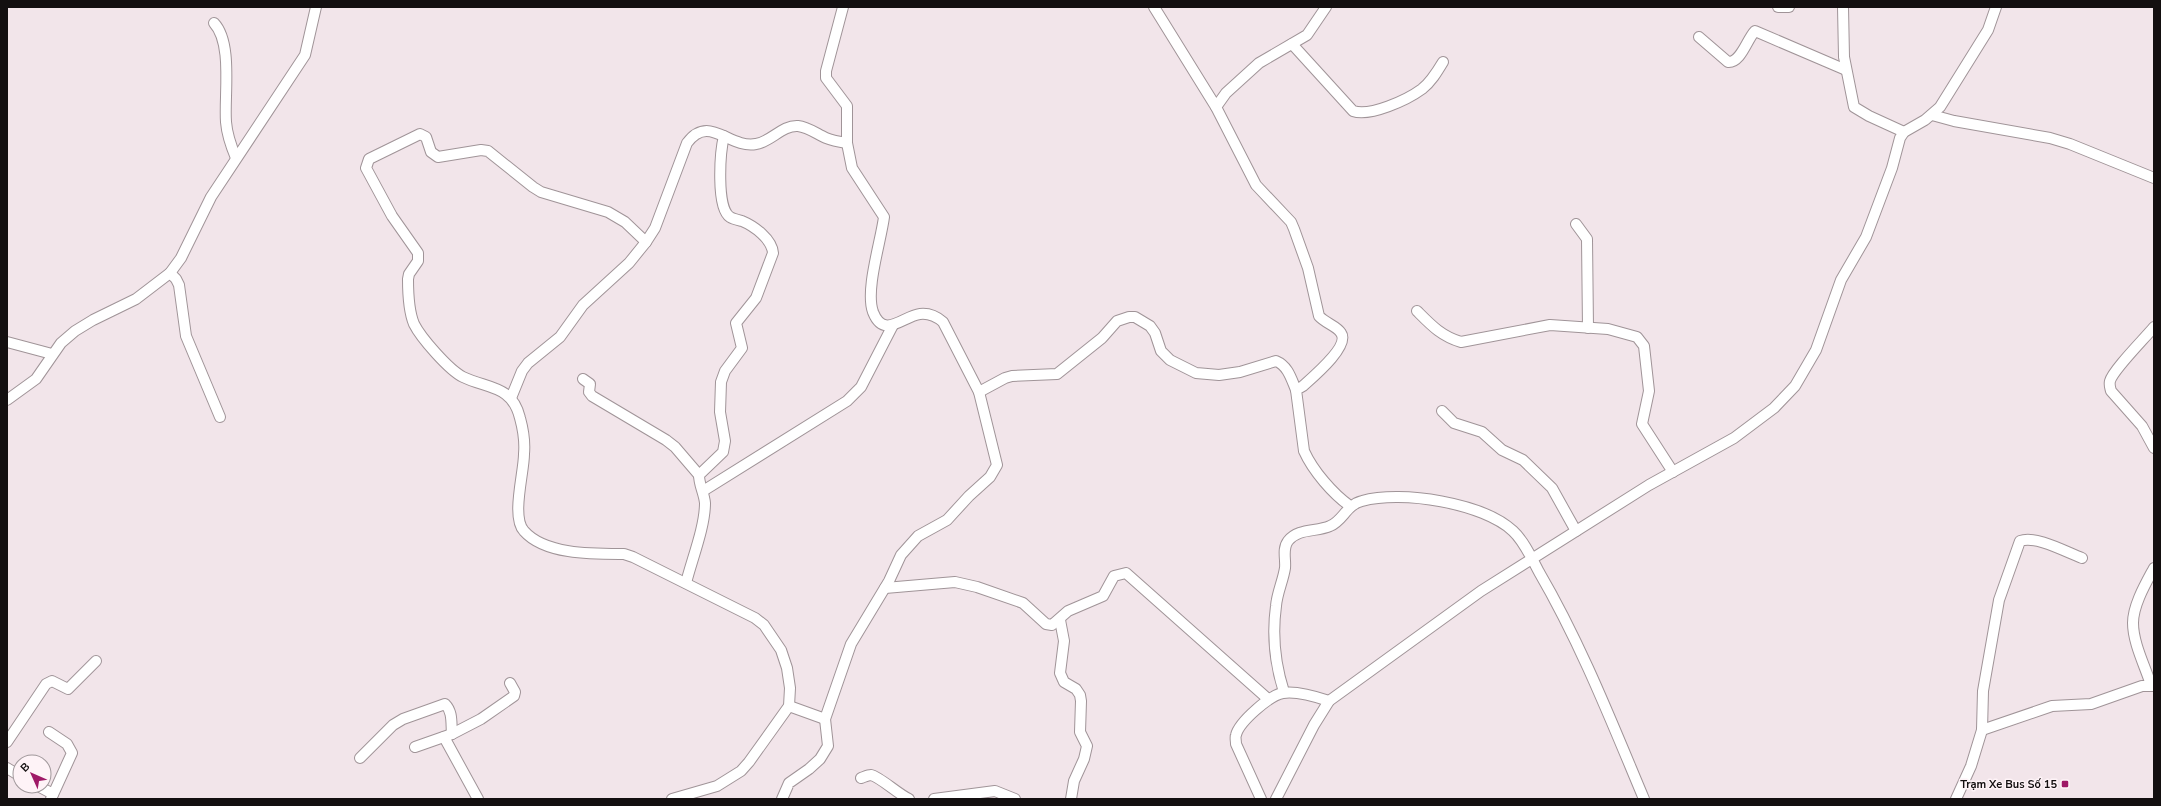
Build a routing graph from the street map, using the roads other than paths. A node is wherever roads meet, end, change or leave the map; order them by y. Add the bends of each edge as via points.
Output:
1 (316, 7) edge
2 (843, 7) edge
3 (1154, 7) edge
4 (1326, 7) edge
5 (1778, 7) edge
6 (1789, 7) edge
7 (1843, 7) edge
8 (1996, 7) edge
9 (214, 23) dead end
10 (1699, 37) dead end
11 (1292, 44) junction
12 (1443, 62) dead end
13 (1846, 70) junction
14 (1216, 107) junction
15 (1932, 115) junction
16 (1904, 132) junction
17 (724, 136) junction
18 (847, 143) junction
19 (236, 158) junction
20 (2154, 178) edge
21 (1576, 224) dead end
22 (646, 242) junction
23 (170, 273) junction
24 (1417, 310) dead end
25 (893, 326) junction
26 (2154, 327) edge
27 (1588, 328) junction
28 (7, 342) edge
29 (52, 354) junction
30 (583, 379) dead end
31 (1296, 390) junction
32 (979, 392) junction
33 (511, 398) junction
34 (7, 400) edge
35 (1442, 411) dead end
36 (220, 417) dead end
37 (2154, 448) edge
38 (1673, 472) junction
39 (699, 475) junction
40 (703, 491) junction
41 (1350, 506) junction
42 (1576, 531) junction
43 (2082, 558) dead end
44 (1531, 559) junction
45 (2154, 568) edge
46 (686, 582) junction
47 (885, 588) junction
48 (1060, 620) junction
49 (96, 661) dead end
50 (510, 683) dead end
51 (2153, 685) edge
52 (1284, 692) junction
53 (1268, 699) junction
54 (1329, 701) junction
55 (789, 706) junction
56 (825, 719) junction
57 (1982, 730) junction
58 (49, 732) dead end
59 (448, 735) junction
60 (7, 742) edge
61 (415, 747) dead end
62 (360, 758) dead end
63 (861, 778) dead end
64 (52, 797) edge
65 (478, 799) edge
66 (672, 799) edge
67 (782, 799) edge
68 (909, 799) edge
69 (934, 799) edge
70 (1015, 799) edge
71 (1071, 799) edge
72 (1261, 799) edge
73 (1276, 799) edge
74 (1644, 799) edge
75 (1956, 799) edge

1 - 19 street via 305,54
2 - 18 street via 826,78 847,106
3 - 14 street
4 - 11 street via 1307,35
5 - 6 street
7 - 13 street
8 - 15 street via 1988,30 1940,107
9 - 19 street via 220,28 224,43 226,121 228,138
10 - 13 street via 1728,62 1733,62 1737,60 1755,31
11 - 12 street via 1353,111 1359,113 1384,107 1422,89
11 - 14 street via 1259,63 1226,93
13 - 16 street via 1854,107
14 - 31 street via 1256,185 1291,222 1308,268 1319,316 1324,322 1341,331 1343,337 1340,349
15 - 16 street
15 - 20 street via 2050,138
16 - 38 street via 1866,237 1841,280 1816,350 1796,386 1757,423
17 - 18 street via 742,144 758,144 796,126 833,141
17 - 22 street via 704,130 687,143 655,228
17 - 39 street via 721,157 722,207 730,217 747,223 765,238 773,253 754,302 736,322 742,348 722,376 720,412 725,441 723,452
18 - 25 street via 852,168 884,217 874,267 872,303 879,322
19 - 23 street via 211,197 181,258
21 - 27 street via 1587,239
22 - 33 street via 632,260 583,305 560,337 528,363
22 - 33 street via 617,216 541,192 488,151 438,157 431,152 426,137 420,134 369,159 366,168 392,216 418,253 418,261 408,279 412,318 417,328 430,346 457,373 499,389
23 - 29 street via 136,299 83,325
23 - 36 street via 179,285 186,336
24 - 27 street via 1435,330 1447,338 1461,342 1550,325
25 - 32 street via 919,314 936,316 943,322
25 - 40 street via 861,388 847,401
26 - 37 street via 2116,372 2109,386 2142,426
27 - 38 street via 1608,329 1637,337 1641,341 1645,351 1649,391 1642,424
28 - 29 street
29 - 34 street via 36,379
30 - 39 street via 590,384 589,392 592,396 666,440
31 - 32 street via 1283,364 1276,361 1219,376 1196,373 1170,360 1161,351 1150,326 1135,317 1129,317 1117,321 1102,338 1057,374 1012,376
31 - 41 street via 1304,451 1341,499
32 - 47 street via 996,459 995,471 947,520 918,536 901,555
33 - 46 street via 521,419 524,448 518,517 523,530 555,549 624,554
35 - 42 street via 1454,423 1482,432 1502,450 1523,460 1552,488
38 - 42 street
39 - 40 street
40 - 46 street via 703,518
41 - 44 street via 1361,501 1408,496 1486,513 1515,532
41 - 52 street via 1333,525 1299,533 1286,543 1286,566 1276,604 1274,650
42 - 44 street
43 - 57 street via 2040,542 2027,539 2020,542 1999,600 1983,692
44 - 54 street via 1481,591
44 - 74 street via 1552,595 1596,687
45 - 51 street via 2135,611 2133,622 2136,640
46 - 55 street via 764,625 781,650 787,668
47 - 48 street via 955,582 984,588 1023,603 1046,624 1052,625
47 - 56 street via 851,644
48 - 53 street via 1068,611 1103,596 1114,576 1126,573
48 - 71 street via 1064,641 1060,672 1064,682 1076,689 1080,696 1080,732 1087,746 1074,781
49 - 60 street via 68,689 52,681 46,684
50 - 59 street via 515,692 514,696 481,719
51 - 57 street via 2142,686 2091,704 2052,706
52 - 53 street
52 - 54 street
53 - 72 street via 1239,728 1236,735 1236,744
54 - 73 street
55 - 56 street
55 - 66 street via 740,771 717,786
56 - 67 street via 828,746 820,759 789,783
57 - 75 street via 1972,766
58 - 64 street via 68,744 72,753
59 - 61 street
59 - 62 street via 451,714 444,704 393,725
59 - 65 street
63 - 68 street via 870,775 875,777
69 - 70 street via 995,791

